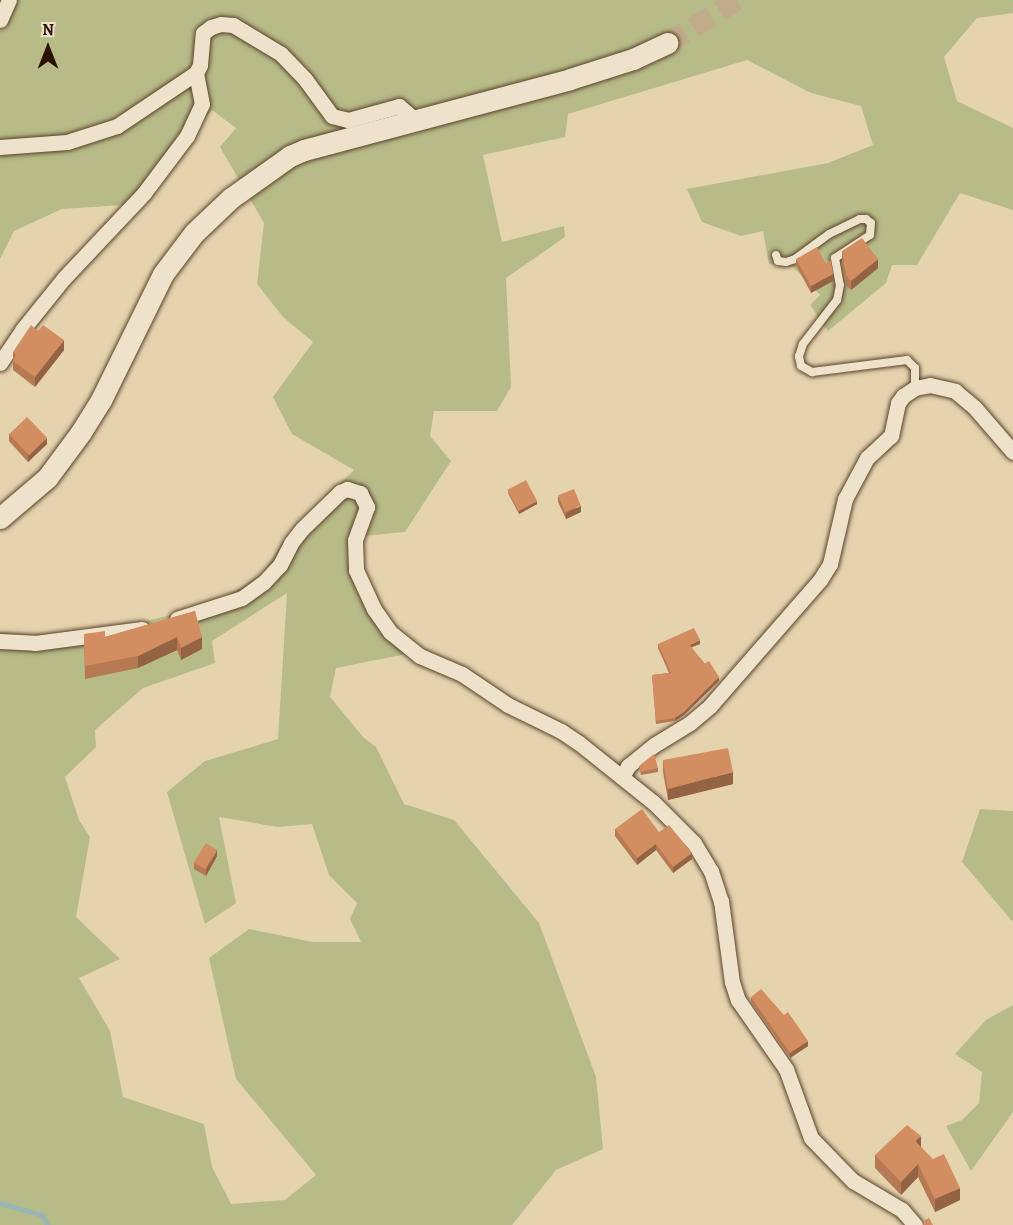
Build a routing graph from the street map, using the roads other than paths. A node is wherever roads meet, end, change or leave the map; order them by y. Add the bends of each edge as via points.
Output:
1 (9, 0) edge
2 (0, 20) edge
3 (667, 43) tunnel mouth
4 (196, 73) junction
5 (414, 119) junction
6 (0, 147) edge
7 (776, 255) dead end
8 (0, 363) edge
9 (915, 388) junction
10 (1013, 452) edge
11 (0, 518) edge
12 (0, 641) edge
13 (622, 777) junction
14 (915, 1225) edge

1 - 2 street
3 - 5 main road via 580,77
4 - 5 street via 203,33 211,27 233,25 281,54 306,79 332,116 348,120 399,106
4 - 6 street via 117,126 100,133 44,146
4 - 8 street via 202,104 188,136 144,193 44,303
5 - 11 main road via 290,156 231,198 194,232 163,274 101,400 81,432 47,478
7 - 9 lane via 778,261 795,259 829,234 860,219 871,223 870,235 835,258 840,285 837,300 803,344 801,366 813,372 908,360 915,368
9 - 10 street via 930,385 955,391
9 - 13 street via 898,403 891,436 867,458 845,499 830,564 820,580 710,706 654,745 628,766
12 - 13 street via 35,643 140,629 234,602 264,582 280,565 302,529 335,496 347,489 355,490 367,507 356,540 356,570 390,632 420,656 462,674 508,705 561,731
13 - 14 street via 694,843 711,871 721,901 738,1000 786,1069 812,1138 853,1181 902,1210

